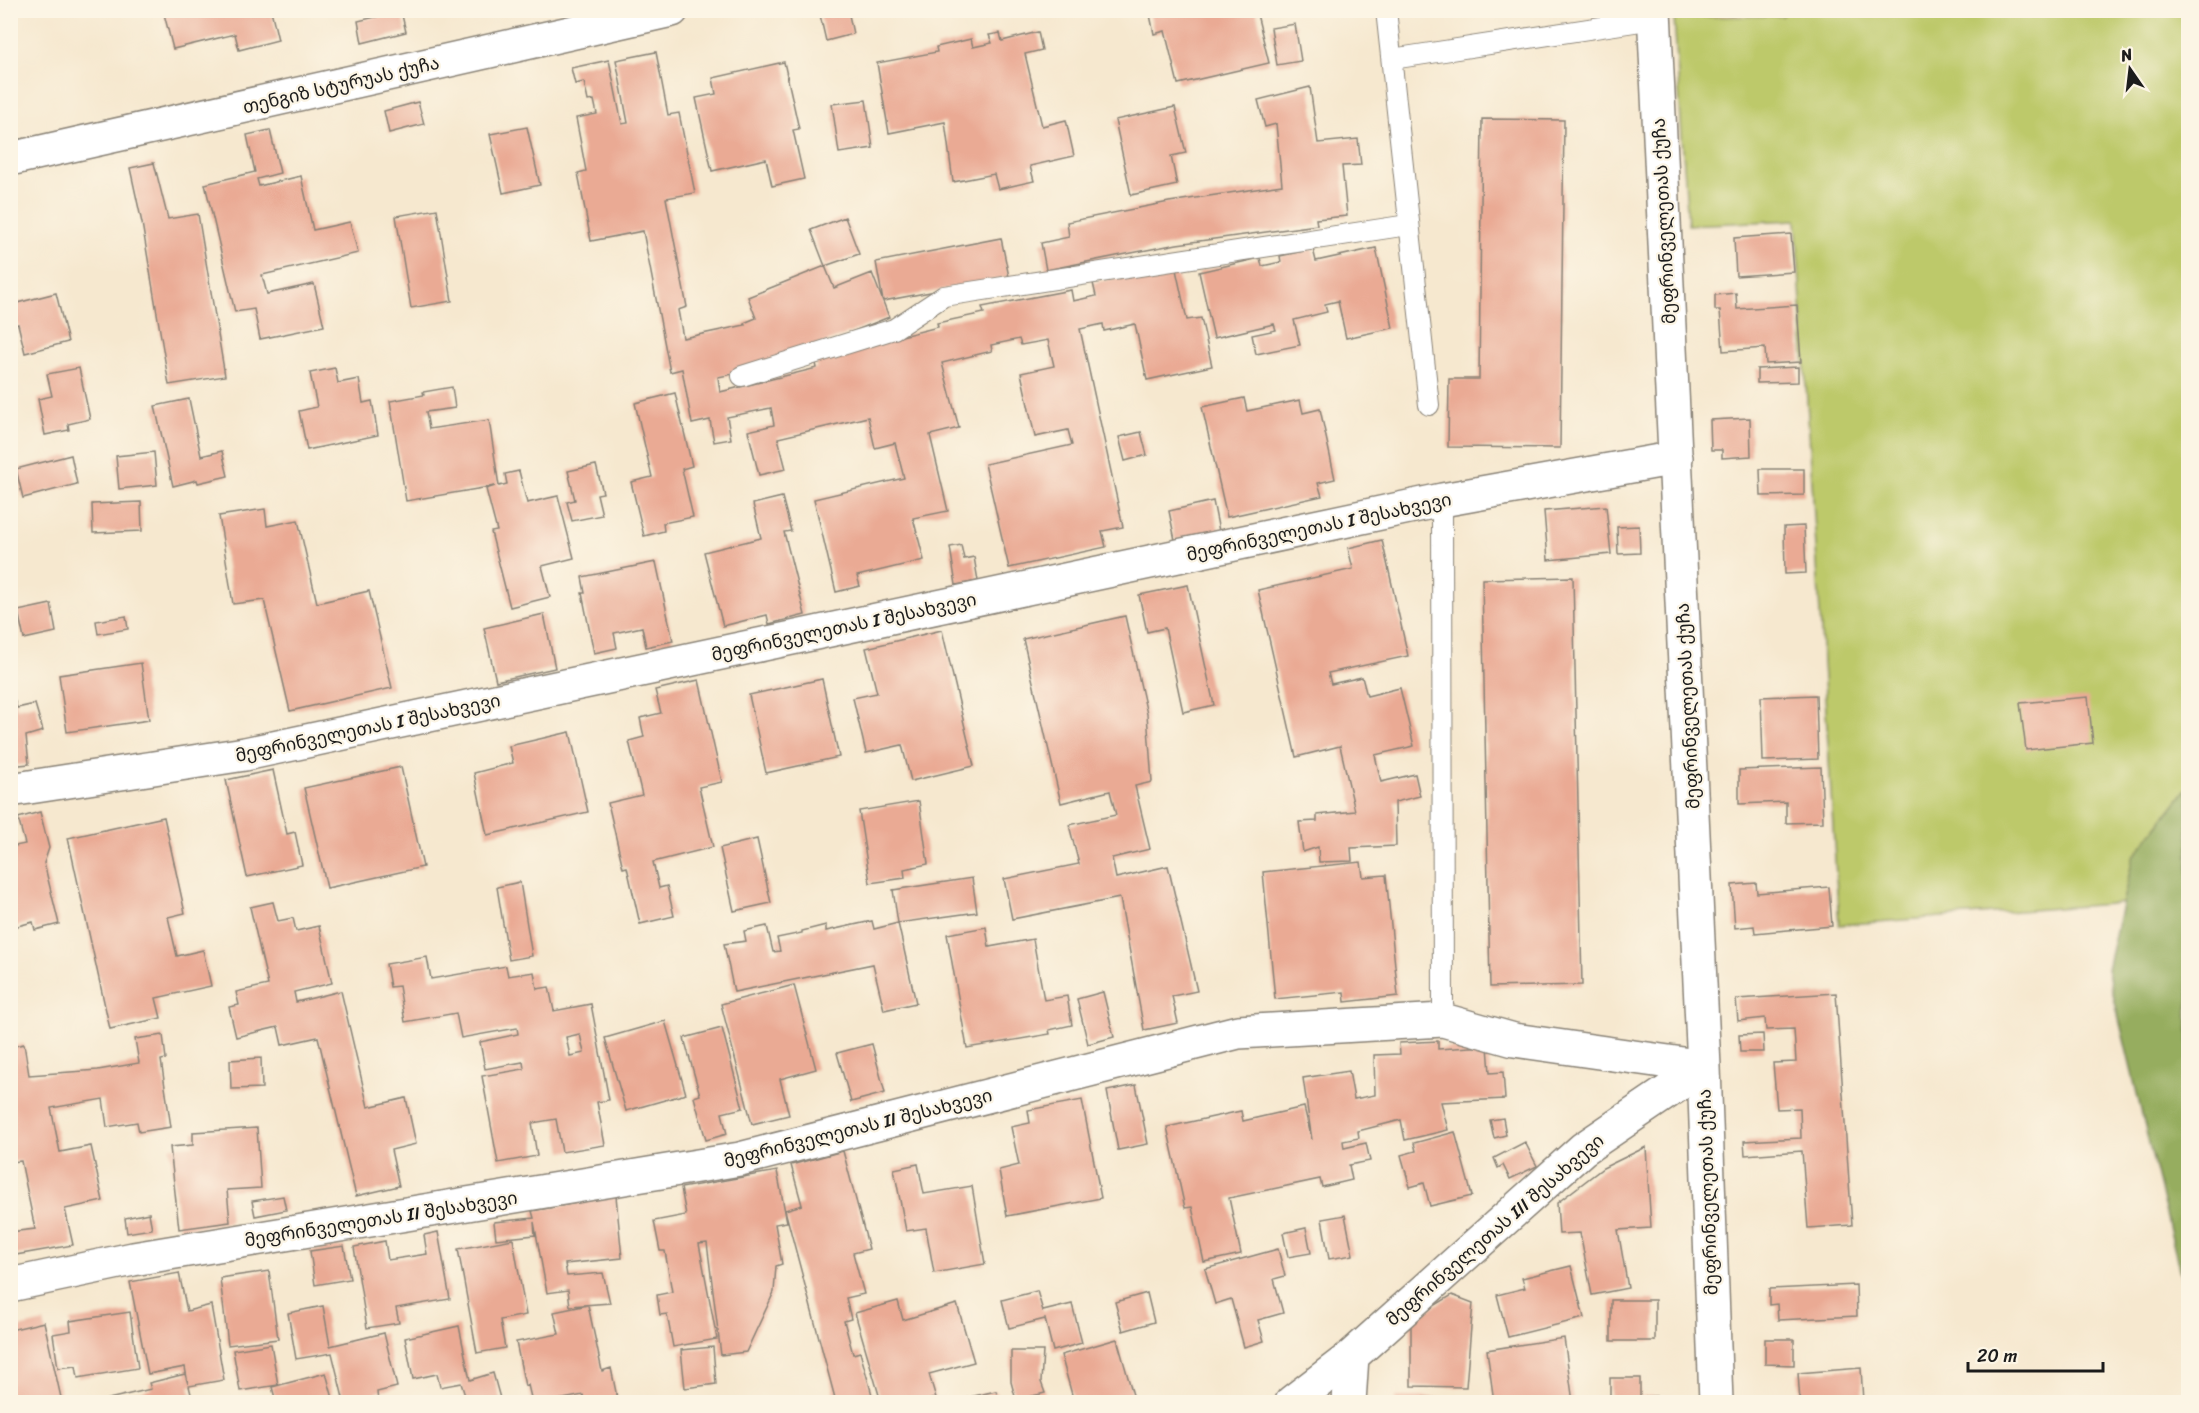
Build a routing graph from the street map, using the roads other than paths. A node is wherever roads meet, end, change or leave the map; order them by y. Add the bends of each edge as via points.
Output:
1 (672, 10) edge
2 (1386, 10) edge
3 (1654, 15) edge
4 (1392, 59) junction
5 (10, 159) edge
6 (1408, 225) junction
7 (742, 376) dead end
8 (1429, 405) dead end
9 (1676, 458) junction
10 (1442, 500) junction
11 (10, 790) edge
12 (1443, 1020) junction
13 (1704, 1067) junction
14 (10, 1285) edge
15 (1352, 1356) junction
16 (1292, 1402) edge
17 (1349, 1402) edge
18 (1716, 1402) edge

1 - 5 street, თენგიზ სტურუას ქუჩა
2 - 4 lane
3 - 4 lane
3 - 9 street, მეფრინველეთას ქუჩა
4 - 6 lane
6 - 7 lane via 944,296 894,329
6 - 8 lane
9 - 10 street, მეფრინველეთას I შესახვევი
9 - 13 street, მეფრინველეთას ქუჩა
10 - 11 street, მეფრინველეთას I შესახვევი via 245,754
10 - 12 lane
12 - 13 street, მეფრინველეთას II შესახვევი via 1514,1040
12 - 14 street, მეფრინველეთას II შესახვევი via 1238,1032 741,1159 133,1259
13 - 15 street, მეფრინველეთას III შესახვევი via 1582,1149
13 - 18 street, მეფრინველეთას ქუჩა
15 - 16 street, მეფრინველეთას III შესახვევი
15 - 17 street

